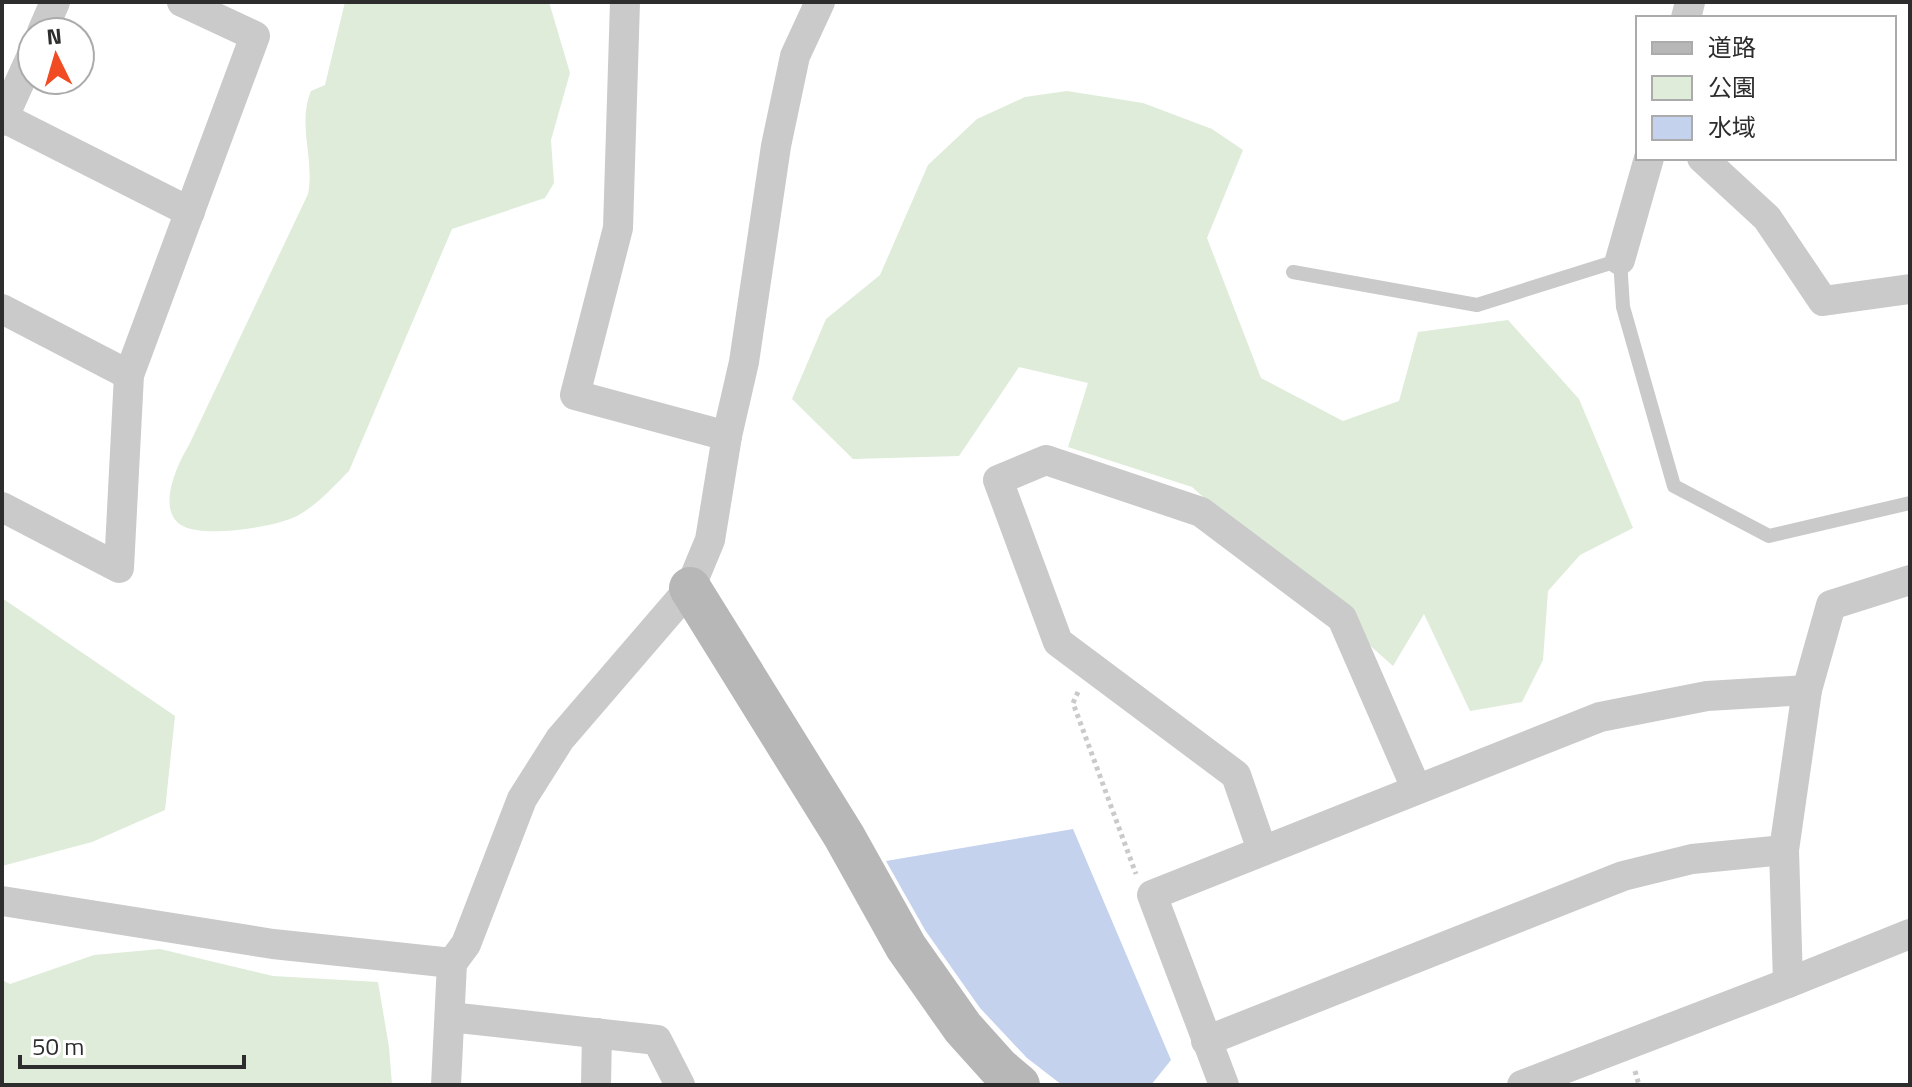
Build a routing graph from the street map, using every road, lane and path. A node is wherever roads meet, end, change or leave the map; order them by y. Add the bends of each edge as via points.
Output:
1 (182, 2) edge
2 (625, 2) edge
3 (820, 2) edge
4 (16, 91) edge
5 (3, 120) edge
6 (1648, 160) edge
7 (1704, 160) edge
8 (190, 212) junction
9 (1620, 260) junction
10 (1293, 272) dead end
11 (1910, 289) edge
12 (2, 309) edge
13 (129, 375) junction
14 (727, 436) junction
15 (1910, 503) edge
16 (2, 507) edge
17 (1910, 580) edge
18 (690, 588) junction
19 (1089, 665) junction
20 (1807, 690) junction
21 (1416, 788) junction
22 (1262, 850) junction
23 (1784, 850) junction
24 (1152, 895) junction
25 (2, 901) edge
26 (1910, 934) edge
27 (452, 963) junction
28 (1788, 983) junction
29 (450, 1017) junction
30 (597, 1033) junction
31 (1206, 1041) junction
32 (446, 1085) edge
33 (596, 1085) edge
34 (680, 1085) edge
35 (1019, 1085) edge
36 (1224, 1085) edge
37 (1522, 1085) edge

1 - 8 street via 255,36
2 - 14 street via 618,228 575,395
3 - 14 street via 795,56
4 - 5 street
5 - 8 street
6 - 9 street
7 - 11 street via 1767,218 1823,301
8 - 13 street
9 - 10 lane via 1477,305
9 - 15 lane via 1623,307 1674,486 1769,536
12 - 13 street
13 - 16 street via 119,568
14 - 18 street via 710,540
17 - 20 street via 1831,605
18 - 27 street via 560,739 522,799 466,944
18 - 35 street via 844,836 906,947 963,1028
19 - 21 street via 1058,642 998,480 1046,460 1201,512 1342,618
19 - 22 street via 1236,775
19 - 24 path via 1073,703 1142,891
20 - 21 street via 1707,696 1600,717
20 - 23 street
21 - 22 street
22 - 24 street
23 - 28 street
23 - 31 street via 1692,859 1623,876
24 - 31 street
25 - 27 street via 273,944
26 - 28 street
27 - 29 street
28 - 37 street
29 - 30 street
29 - 32 street
30 - 33 street
30 - 34 street via 657,1040
31 - 36 street

